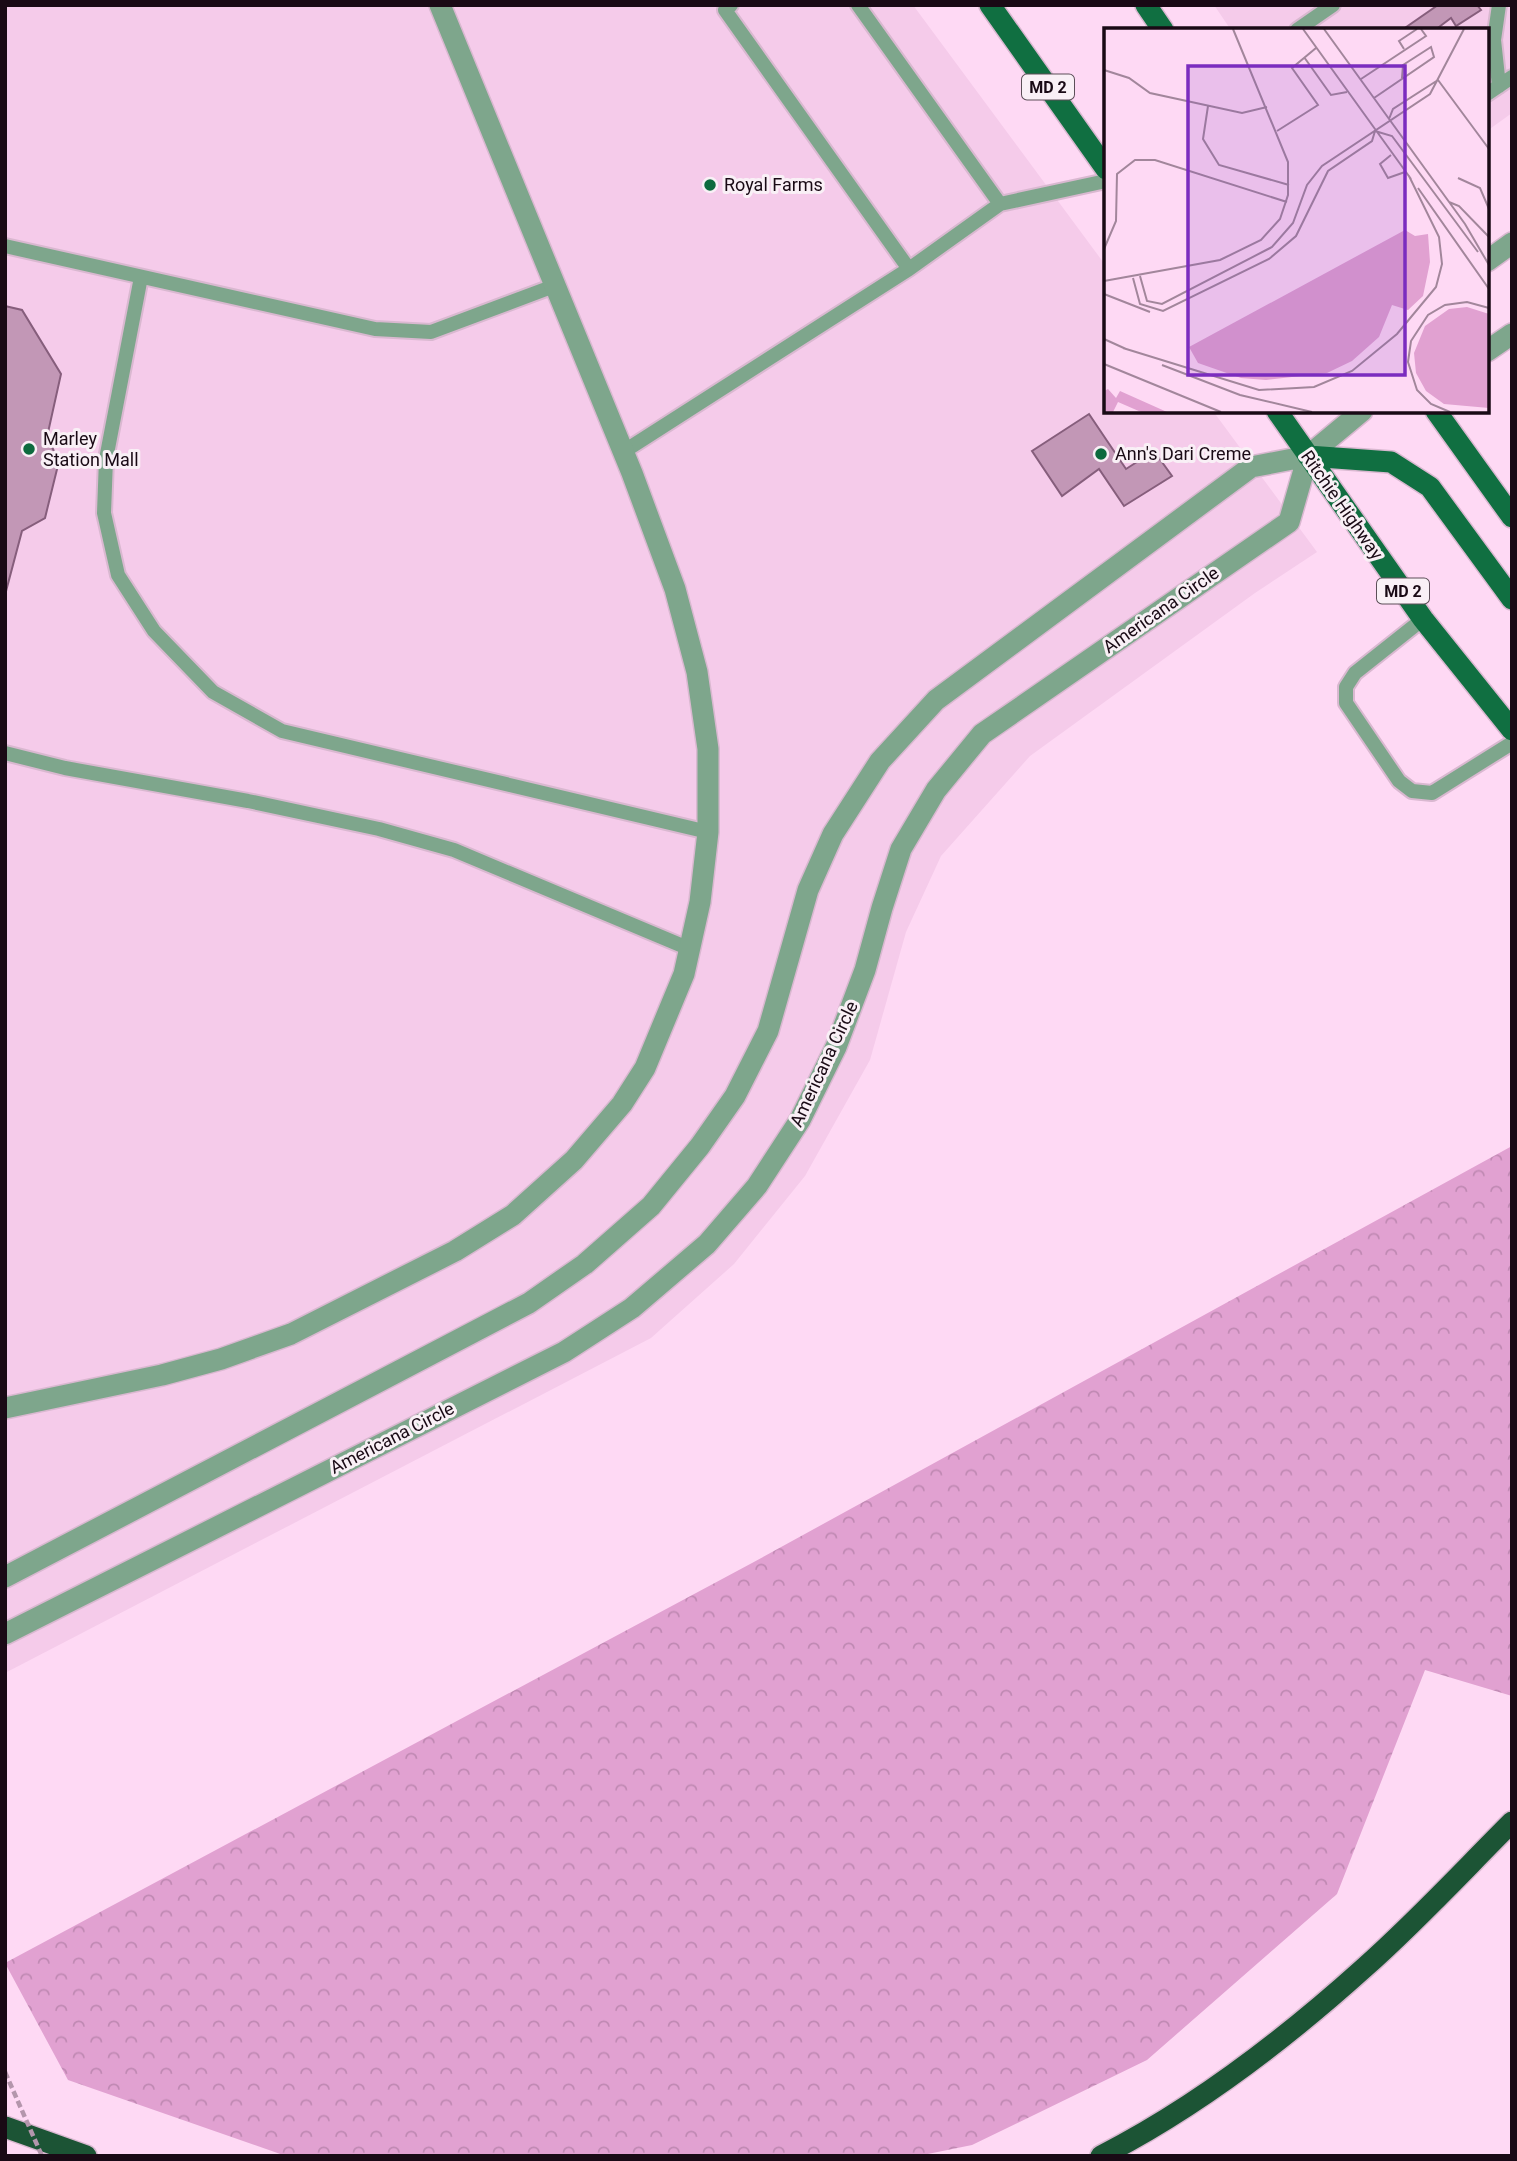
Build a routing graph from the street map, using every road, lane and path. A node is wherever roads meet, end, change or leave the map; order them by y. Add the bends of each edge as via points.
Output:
1 (440, 5) edge
2 (732, 5) edge
3 (858, 5) edge
4 (990, 5) edge
5 (1146, 5) edge
6 (1333, 5) edge
7 (1499, 5) edge
8 (1162, 28) edge
9 (1300, 28) edge
10 (1512, 77) edge
11 (1493, 90) edge
12 (1104, 166) edge
13 (1104, 181) edge
14 (1000, 204) junction
15 (1512, 243) edge
16 (5, 246) edge
17 (1489, 260) edge
18 (909, 269) junction
19 (141, 276) junction
20 (554, 286) junction
21 (1512, 334) edge
22 (1489, 350) edge
23 (1278, 413) edge
24 (1360, 413) edge
25 (1437, 413) edge
26 (623, 452) junction
27 (1308, 456) junction
28 (1512, 517) edge
29 (1512, 599) edge
30 (1423, 619) junction
31 (1512, 730) edge
32 (1512, 743) edge
33 (5, 753) edge
34 (708, 832) junction
35 (690, 949) junction
36 (5, 1408) edge
37 (5, 1577) edge
38 (5, 1634) edge
39 (1512, 1822) edge
40 (5, 2072) edge
41 (5, 2127) edge
42 (42, 2156) edge
43 (86, 2156) edge
44 (1101, 2156) edge

1 - 20 street
2 - 18 lane via 725,10
3 - 14 lane
4 - 12 main road, MD 2
5 - 8 main road
6 - 9 lane
7 - 11 lane
10 - 11 lane
13 - 14 lane
14 - 18 lane
15 - 17 street
16 - 19 lane
18 - 26 lane
19 - 20 lane via 375,329 431,332
19 - 34 lane via 106,459 104,513 118,575 154,631 213,692 282,731
20 - 26 street
21 - 22 street
23 - 27 main road, Ritchie Highway / MD 2
24 - 27 street
25 - 28 main road
26 - 34 street via 675,589 697,672 708,749
27 - 29 main road via 1391,462 1430,487
27 - 30 main road, Ritchie Highway / MD 2
27 - 37 street via 1251,467 936,700 880,761 833,834 808,890 768,1031 735,1096 651,1206 585,1264 529,1303
27 - 38 street, Americana Circle via 1290,522 982,734 936,790 901,849 865,971 836,1047 800,1120 757,1186 707,1244 632,1308 564,1352
30 - 31 main road, Ritchie Highway / MD 2
30 - 32 lane via 1355,673 1346,687 1346,702 1398,782 1412,791 1432,793
33 - 35 lane via 379,829 454,850
34 - 35 street
35 - 36 street via 645,1068 622,1104 574,1160 513,1214 455,1251 291,1334 162,1376
39 - 44 highway via 1365,1967 1267,2051 1146,2133
40 - 42 path, bridge
41 - 43 highway

